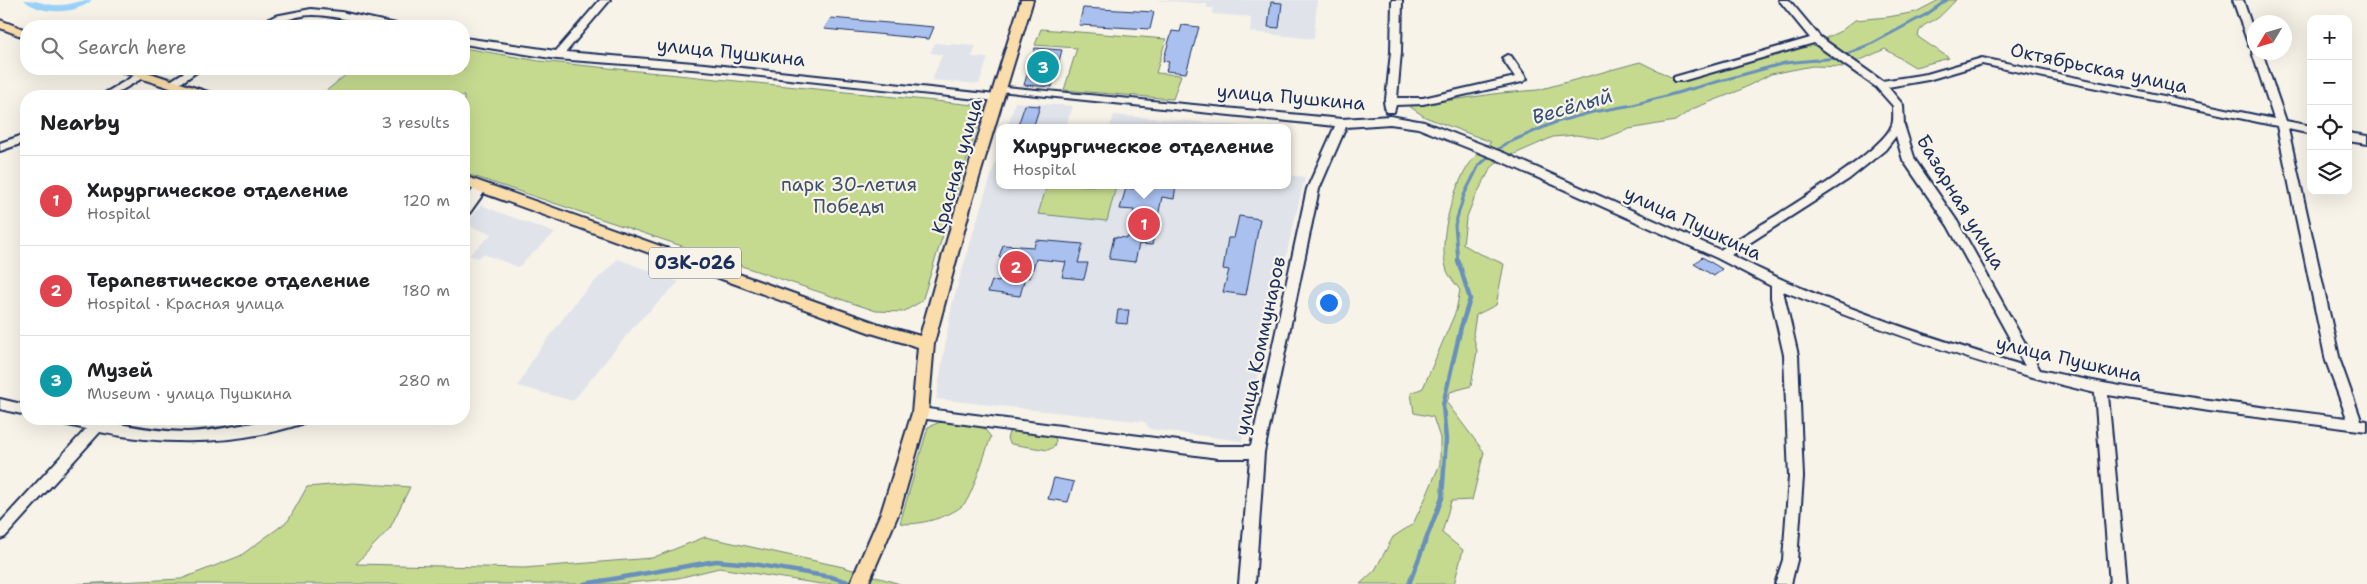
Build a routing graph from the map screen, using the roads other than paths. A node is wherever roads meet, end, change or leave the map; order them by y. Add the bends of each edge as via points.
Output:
1 (605, 0) edge
2 (1027, 0) edge
3 (1397, 0) edge
4 (1784, 0) edge
5 (2238, 0) edge
6 (275, 20) edge
7 (364, 20) edge
8 (0, 24) edge
9 (2247, 26) edge
10 (20, 32) edge
11 (1816, 39) junction
12 (470, 42) edge
13 (557, 56) junction
14 (1507, 58) dead end
15 (2260, 60) edge
16 (140, 75) edge
17 (145, 75) edge
18 (187, 75) edge
19 (1678, 79) dead end
20 (171, 85) junction
21 (1880, 85) junction
22 (115, 90) edge
23 (187, 90) edge
24 (998, 93) junction
25 (1389, 102) junction
26 (1390, 120) junction
27 (1342, 123) junction
28 (1898, 125) junction
29 (2282, 125) junction
30 (2307, 129) edge
31 (2352, 138) edge
32 (20, 140) edge
33 (2367, 140) edge
34 (0, 147) edge
35 (1881, 147) junction
36 (1905, 151) junction
37 (470, 183) edge
38 (482, 187) junction
39 (470, 204) edge
40 (1721, 255) junction
41 (1777, 284) junction
42 (926, 343) junction
43 (2036, 374) junction
44 (2101, 389) junction
45 (0, 404) edge
46 (20, 409) edge
47 (920, 413) junction
48 (92, 425) edge
49 (268, 425) edge
50 (2361, 425) edge
51 (97, 426) junction
52 (1257, 452) junction
53 (0, 533) edge
54 (862, 578) edge
55 (1247, 584) edge
56 (1783, 584) edge
57 (2118, 584) edge

1 - 13 street
2 - 24 main road, Красная улица
3 - 25 street via 1396,52
4 - 11 street, Базарная улица
5 - 9 street
6 - 7 street via 294,12 318,10
8 - 10 main road
11 - 19 street
11 - 21 street, Базарная улица
12 - 13 street, улица Пушкина
13 - 24 street, улица Пушкина via 705,67 927,92
14 - 25 street, улица Пушкина via 1522,79 1423,101
15 - 29 street
16 - 22 street
17 - 20 main road
18 - 20 street
20 - 23 main road
21 - 28 street, Базарная улица via 1898,105
21 - 29 street, Октябрьская улица via 1928,77 1982,61
24 - 27 street, улица Пушкина
24 - 42 main road, Красная улица
25 - 26 street
26 - 27 street, улица Пушкина
26 - 40 street, улица Пушкина via 1420,125 1494,154
27 - 52 street, улица Коммунаров via 1313,189
28 - 35 street
28 - 36 street, Базарная улица
29 - 30 street, Октябрьская улица
29 - 50 street via 2333,361
31 - 33 street
32 - 34 street
35 - 36 street via 1891,145
35 - 40 street via 1844,176
36 - 43 street, Базарная улица via 1962,240
37 - 38 main road, 03К-026
38 - 39 street
38 - 42 main road, 03К-026 via 876,329
40 - 41 street, улица Пушкина
41 - 43 street, улица Пушкина via 1862,318
41 - 56 street via 1777,298 1791,355 1796,477 1790,560
42 - 47 main road, Красная улица
43 - 44 street, улица Пушкина
44 - 50 street, улица Пушкина
44 - 57 street
45 - 46 street
47 - 52 street via 1218,452
47 - 54 main road, Красная улица via 891,510
48 - 51 street
49 - 51 street via 221,434 174,437
51 - 53 street
52 - 55 street, улица Коммунаров

